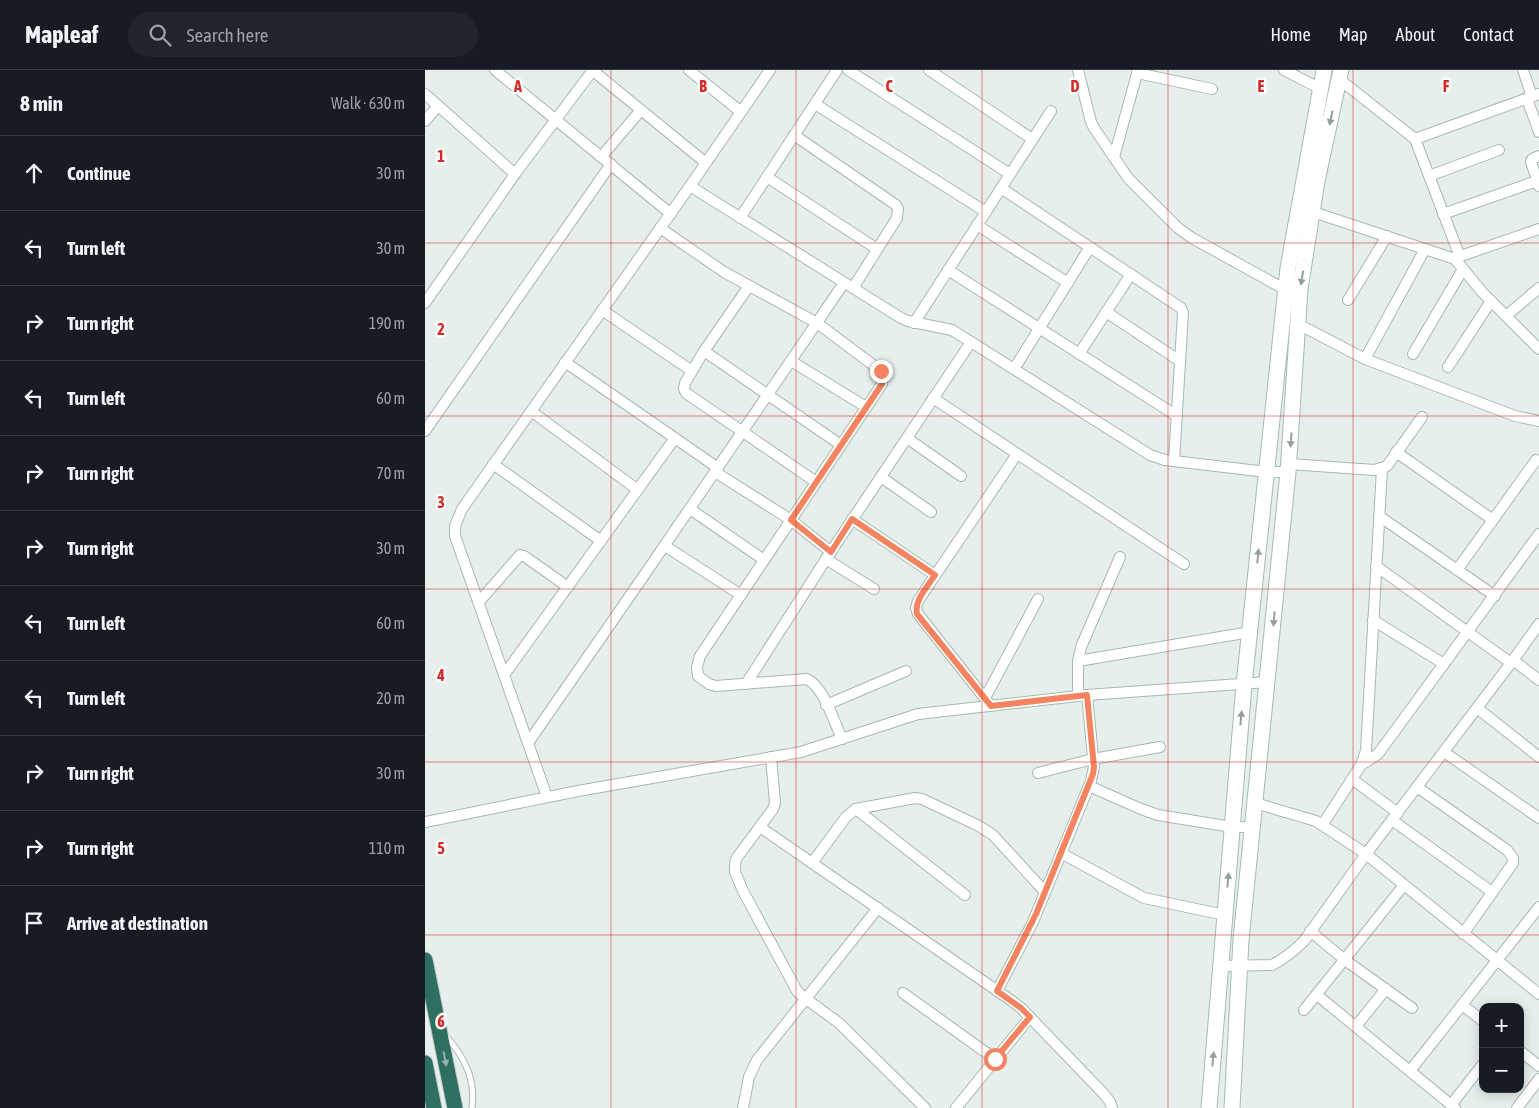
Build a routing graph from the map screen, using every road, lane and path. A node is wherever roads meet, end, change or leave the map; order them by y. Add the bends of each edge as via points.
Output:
1 (592, 70) edge
2 (689, 70) edge
3 (770, 70) edge
4 (837, 70) edge
5 (848, 70) edge
6 (929, 70) edge
7 (1078, 70) edge
8 (1284, 70) edge
9 (1324, 70) edge
10 (1523, 70) edge
11 (501, 72) edge
12 (1137, 72) edge
13 (1340, 74) edge
14 (1212, 89) dead end
15 (1321, 89) junction
16 (425, 94) edge
17 (1533, 97) edge
18 (815, 104) junction
19 (438, 106) junction
20 (641, 110) junction
21 (1051, 111) dead end
22 (741, 112) junction
23 (555, 119) junction
24 (425, 121) edge
25 (1539, 132) edge
26 (794, 135) junction
27 (1032, 139) junction
28 (1415, 139) junction
29 (1499, 150) dead end
30 (1539, 156) edge
31 (601, 157) junction
32 (1114, 157) junction
33 (706, 163) junction
34 (611, 164) junction
35 (515, 174) junction
36 (1010, 174) junction
37 (1429, 176) junction
38 (767, 177) junction
39 (1538, 183) edge
40 (690, 186) junction
41 (1001, 188) junction
42 (1306, 210) junction
43 (986, 212) junction
44 (671, 214) junction
45 (1443, 214) junction
46 (741, 218) junction
47 (977, 225) junction
48 (660, 228) junction
49 (1539, 229) edge
50 (1387, 236) junction
51 (1090, 247) junction
52 (877, 248) junction
53 (1425, 249) junction
54 (1457, 258) junction
55 (1463, 269) junction
56 (948, 270) junction
57 (1131, 274) junction
58 (1068, 283) junction
59 (848, 285) junction
60 (749, 286) junction
61 (1539, 288) edge
62 (1286, 290) junction
63 (1348, 300) dead end
64 (1491, 301) junction
65 (425, 303) edge
66 (602, 310) junction
67 (1106, 312) junction
68 (1506, 316) junction
69 (817, 323) junction
70 (914, 323) junction
71 (1298, 324) junction
72 (1039, 329) junction
73 (971, 342) junction
74 (1539, 349) edge
75 (704, 351) junction
76 (1079, 354) junction
77 (1413, 354) dead end
78 (1365, 359) junction
79 (791, 361) junction
80 (1180, 361) junction
81 (565, 362) junction
82 (1448, 367) dead end
83 (1014, 369) junction
84 (692, 371) junction
85 (768, 395) junction
86 (933, 398) junction
87 (866, 408) junction
88 (531, 411) junction
89 (1177, 416) junction
90 (1422, 417) dead end
91 (1539, 422) edge
92 (425, 431) edge
93 (743, 431) junction
94 (675, 438) junction
95 (907, 438) junction
96 (841, 445) junction
97 (1396, 452) junction
98 (1017, 454) junction
99 (1536, 460) dead end
100 (1174, 461) junction
101 (493, 464) junction
102 (1289, 468) junction
103 (1381, 469) junction
104 (717, 470) junction
105 (1267, 472) junction
106 (961, 476) dead end
107 (881, 477) junction
108 (816, 482) junction
109 (638, 490) junction
110 (690, 509) junction
111 (931, 512) dead end
112 (1379, 516) junction
113 (852, 519) junction
114 (791, 520) junction
115 (1493, 520) junction
116 (1539, 534) edge
117 (601, 541) junction
118 (665, 546) junction
119 (828, 555) junction
120 (1120, 557) dead end
121 (764, 560) junction
122 (1185, 564) dead end
123 (1376, 566) junction
124 (1457, 570) junction
125 (935, 575) junction
126 (568, 587) junction
127 (874, 589) dead end
128 (741, 595) junction
129 (1495, 596) junction
130 (1039, 600) dead end
131 (479, 602) junction
132 (1373, 620) junction
133 (1539, 624) edge
134 (1250, 632) junction
135 (1468, 632) junction
136 (1512, 661) junction
137 (1078, 662) junction
138 (1445, 664) junction
139 (906, 671) dead end
140 (505, 676) junction
141 (1539, 680) edge
142 (1268, 682) junction
143 (746, 684) junction
144 (1244, 685) junction
145 (1082, 696) junction
146 (988, 702) junction
147 (827, 705) junction
148 (1477, 708) junction
149 (841, 739) junction
150 (528, 743) junction
151 (1160, 747) dead end
152 (1444, 752) junction
153 (771, 757) junction
154 (1539, 757) edge
155 (1093, 760) junction
156 (1361, 765) junction
157 (1038, 773) dead end
158 (1352, 779) junction
159 (1089, 786) junction
160 (1417, 787) junction
161 (547, 797) junction
162 (1255, 803) junction
163 (855, 809) junction
164 (1395, 816) junction
165 (1539, 818) edge
166 (425, 822) edge
167 (1323, 824) junction
168 (760, 827) junction
169 (1233, 827) junction
170 (1252, 827) junction
171 (1061, 853) junction
172 (1366, 854) junction
173 (812, 863) junction
174 (1404, 885) junction
175 (1045, 892) junction
176 (1492, 892) junction
177 (965, 895) dead end
178 (878, 908) junction
179 (1539, 908) edge
180 (1225, 915) junction
181 (1530, 919) junction
182 (1539, 926) edge
183 (1310, 931) junction
184 (1463, 934) junction
185 (425, 960) edge
186 (1345, 960) junction
187 (1497, 961) junction
188 (1239, 965) junction
189 (1221, 966) junction
190 (1386, 990) junction
191 (997, 991) junction
192 (903, 992) dead end
193 (1539, 994) edge
194 (1317, 995) junction
195 (807, 999) junction
196 (1462, 1005) junction
197 (1411, 1008) dead end
198 (1305, 1010) dead end
199 (1030, 1017) junction
200 (1479, 1018) edge
201 (1356, 1026) junction
202 (439, 1027) junction
203 (1524, 1054) edge
204 (995, 1059) junction
205 (425, 1064) edge
206 (1539, 1066) edge
207 (1479, 1070) edge
208 (1410, 1071) junction
209 (1539, 1079) edge
210 (1453, 1106) edge
211 (434, 1108) edge
212 (455, 1108) edge
213 (472, 1108) edge
214 (743, 1108) edge
215 (925, 1108) edge
216 (956, 1108) edge
217 (1112, 1108) edge
218 (1209, 1108) edge
219 (1231, 1108) edge
220 (1517, 1108) edge

1 - 20 street
1 - 23 street
2 - 22 street
3 - 22 street
4 - 18 street
5 - 36 street
6 - 27 street
7 - 32 street via 1091,122
8 - 15 street
9 - 15 street
10 - 17 street
11 - 23 street
12 - 14 street
12 - 32 street
13 - 28 street
13 -> 42 street via 1317,181
15 - 42 street
16 - 19 street
17 - 25 street
17 - 28 street
18 - 26 street
18 - 43 street
19 - 24 street
19 - 35 street
20 - 31 street
20 - 33 street
21 - 27 street
22 - 33 street
23 - 31 street
23 - 35 street
26 - 38 street
26 - 52 street via 896,205 898,214
27 - 36 street
28 - 37 street
29 - 37 street
30 - 39 street via 1531,162
31 - 34 street
32 - 62 street via 1178,228
33 - 40 street
34 - 44 street
34 - 92 street
35 - 65 street
36 - 41 street
37 - 45 street
38 - 46 street
38 - 52 street
39 - 45 street
40 - 44 street
40 - 46 street
41 - 43 street
41 - 51 street
42 - 50 street
42 - 62 street via 1288,268
42 -> 71 street
43 - 47 street
44 - 48 street
45 - 54 street
46 - 59 street
47 - 56 street
47 - 58 street
48 - 60 street
48 - 66 street
49 - 54 street
50 - 53 street
50 - 63 street
51 - 57 street
51 - 58 street
52 - 59 street
53 - 54 street
53 - 78 street
54 - 55 street
55 - 64 street
55 - 77 street
56 - 70 street
56 - 72 street
57 - 67 street
57 - 80 street via 1181,308
58 - 72 street
59 - 69 street
59 - 70 street
60 - 69 street
60 - 75 street
61 - 68 street
62 - 105 street
64 - 68 street
64 - 82 street
66 - 81 street
66 - 84 street
67 - 76 street
67 - 80 street
68 - 74 street
69 - 79 street
69 - 87 street via 881,371 882,384
70 - 73 street via 946,328
71 - 78 street
71 -> 102 street
72 - 76 street
72 - 83 street
73 - 83 street
73 - 86 street
75 - 84 street
75 - 85 street
76 - 89 street
78 - 91 street via 1515,416
79 - 85 street
79 - 87 street
80 - 89 street
81 - 88 street
81 - 94 street
83 - 100 street via 1150,455
84 - 93 street via 685,383 686,393
85 - 93 street
85 - 96 street
86 - 95 street
86 - 98 street
87 - 96 street
88 - 101 street
88 - 109 street
89 - 100 street
90 - 97 street
93 - 104 street
93 - 108 street
94 - 104 street
94 - 109 street
95 - 106 street
95 - 107 street
96 - 108 street
97 - 103 street via 1387,466
97 - 115 street
98 - 122 street
98 - 125 street
99 - 115 street
100 - 105 street
101 - 117 street
101 - 131 street via 462,509 455,526 455,536
102 - 103 street
102 - 105 street
102 -> 142 street
103 - 112 street
104 - 110 street
104 - 114 street
134 -> 105 street
107 - 111 street
107 - 113 street
108 - 114 street
109 - 117 street
110 - 118 street
110 - 121 street
112 - 123 street
112 - 124 street
113 - 119 street
113 - 125 street
114 - 119 street
114 - 121 street
115 - 124 street
116 - 129 street
117 - 126 street
118 - 128 street
118 - 150 street
119 - 127 street
119 - 143 street
120 - 137 street via 1081,647
121 - 128 street
123 - 132 street
123 - 135 street
124 - 129 street
125 - 146 street via 918,601 917,614
126 - 131 street via 520,556
126 - 140 street
128 - 143 street via 700,656 697,666 698,676 709,684
129 - 135 street
130 - 146 street
131 - 140 street
132 - 138 street
132 - 156 street via 1366,751
133 - 136 street
134 - 137 street
134 - 144 street
135 - 136 street
135 - 138 street
136 - 141 street
136 - 148 street
137 - 145 street
138 - 156 street via 1378,754
139 - 147 street
140 - 150 street
142 - 144 street
142 - 162 street
143 - 147 street via 807,679 819,688
144 - 145 street
169 -> 144 street
145 - 146 street
145 - 155 street
146 - 149 street via 919,714
147 - 149 street
148 - 152 street
148 - 154 street
149 - 153 street via 801,752
150 - 161 street
151 - 155 street
152 - 160 street
152 - 165 street
153 - 161 street
153 - 168 street via 775,803
155 - 157 street
155 - 159 street
156 - 158 street
158 - 164 street
158 - 167 street
159 - 169 street via 1158,815
159 - 171 street
160 - 164 street
160 - 176 street via 1511,854 1513,863
161 - 166 street
162 - 167 street
162 - 170 street
163 - 173 street
163 - 175 street via 915,798 929,801 993,835
163 - 177 street
164 - 172 street
164 - 176 street
167 - 172 street
168 - 173 street
168 - 195 street via 737,859 735,872 793,984
169 - 170 street
180 -> 169 street
170 - 188 street
171 - 175 street
171 - 180 street via 1144,898
172 - 174 street
172 - 183 street
173 - 178 street
174 - 184 street
174 - 186 street
175 - 191 street
176 - 184 street
178 - 191 street
178 - 195 street
179 - 181 street
180 - 189 street
181 - 182 street
181 - 187 street
183 - 186 street
183 - 188 street via 1296,949 1279,961
184 - 187 street
185 - 202 highway
186 - 190 street
186 - 194 street
187 - 193 street
187 - 196 street
188 - 189 street
188 - 219 street
218 -> 189 street
190 - 197 street
190 - 201 street
191 - 199 street
192 - 204 street
194 - 198 street
194 - 201 street
195 - 214 street via 757,1060 749,1077
195 - 215 street via 839,1023
196 - 200 street
196 - 208 street
199 - 204 street
199 - 217 street via 1104,1094
201 - 208 street
202 -> 212 highway
202 - 213 lane via 458,1049 469,1070
203 - 206 street
204 - 216 street
205 - 211 highway
207 - 210 street
208 - 210 street
209 - 220 street

